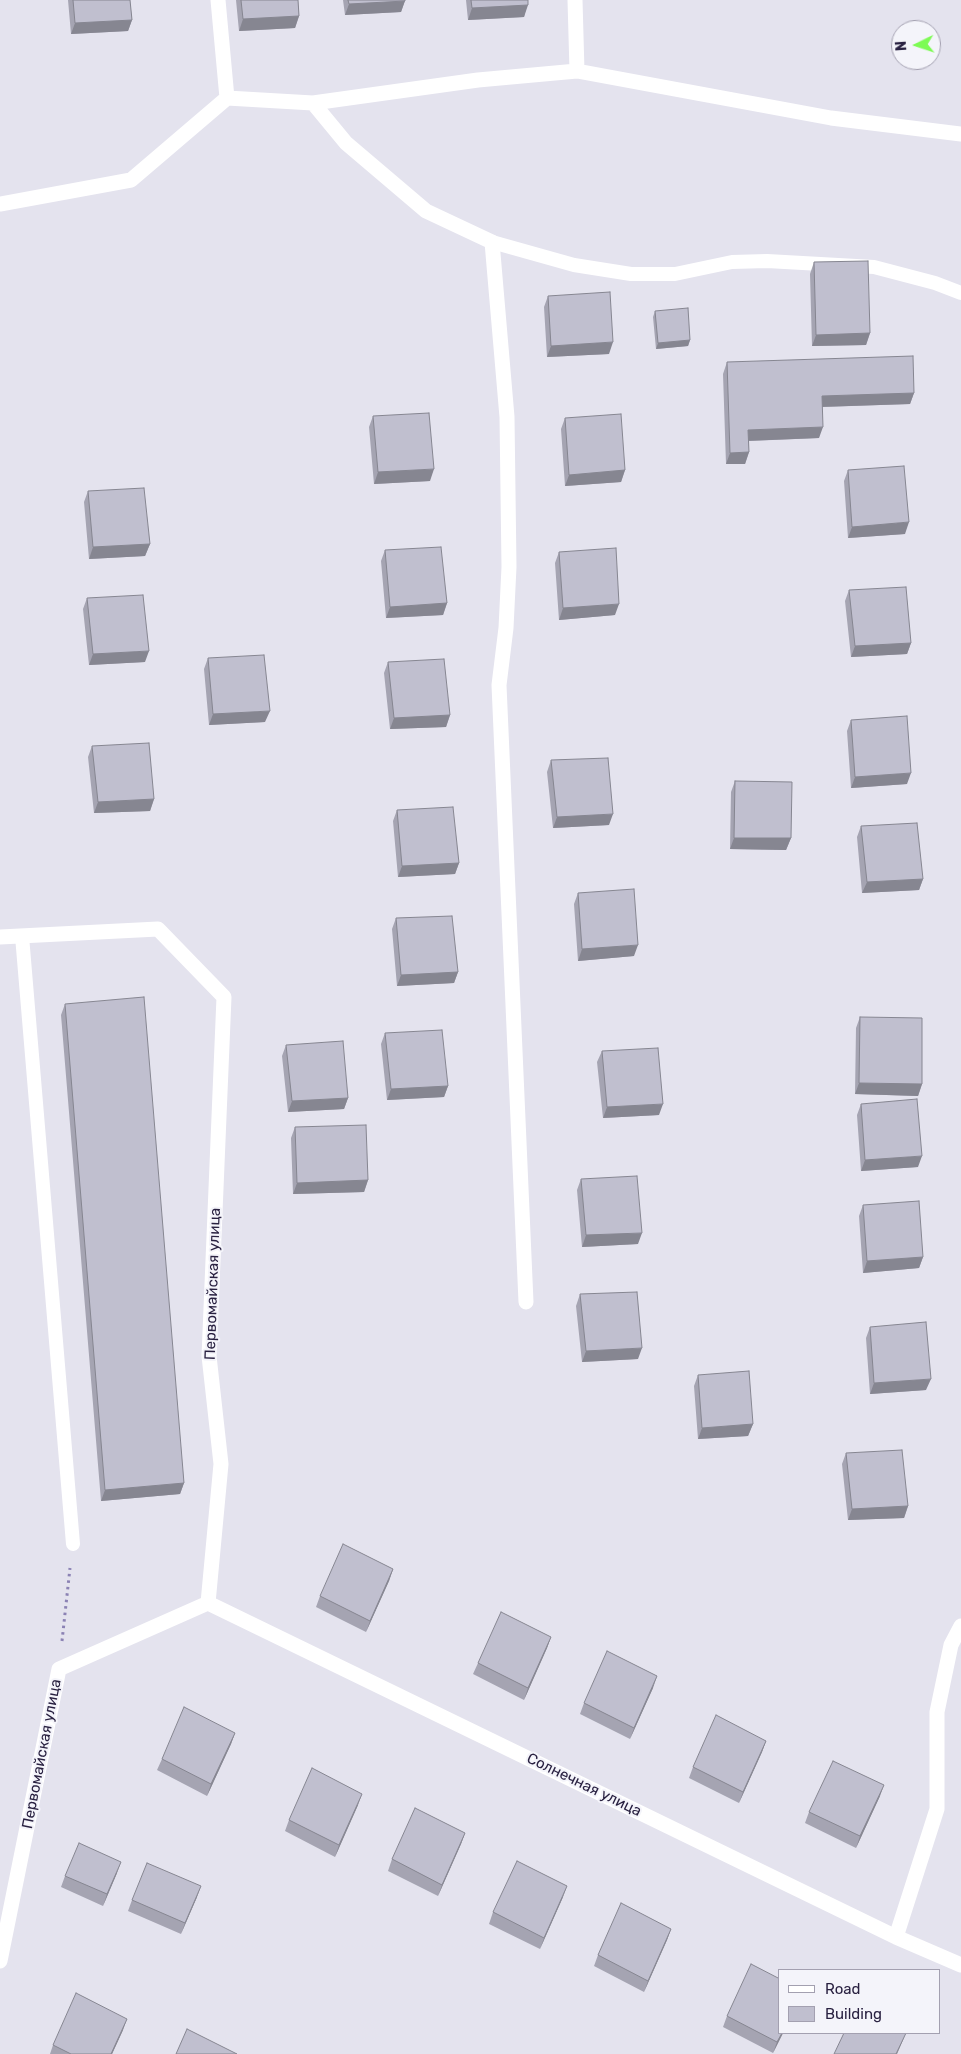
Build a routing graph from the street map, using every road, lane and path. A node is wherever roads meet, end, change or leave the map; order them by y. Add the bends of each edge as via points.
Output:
1 (218, 0) edge
2 (576, 0) edge
3 (577, 71) junction
4 (227, 98) junction
5 (313, 104) junction
6 (961, 134) edge
7 (0, 204) edge
8 (492, 242) junction
9 (961, 293) edge
10 (22, 936) junction
11 (0, 937) edge
12 (526, 1302) dead end
13 (73, 1544) joint
14 (208, 1603) junction
15 (961, 1626) edge
16 (59, 1669) junction
17 (896, 1937) junction
18 (0, 1961) edge
19 (961, 1965) edge

1 - 4 street
2 - 3 street
3 - 5 street via 478,80
3 - 6 street via 831,118
4 - 5 street
4 - 7 street via 131,180
5 - 8 street via 346,143 426,211
8 - 9 lane via 574,265 631,274 675,274 732,262 874,267
8 - 12 street via 507,417 509,568 499,685
10 - 11 street, Первомайская улица
10 - 13 lane
10 - 14 street, Первомайская улица via 158,929 224,996 209,1356 221,1464
13 - 16 path
14 - 16 street, Первомайская улица
14 - 17 street, Солнечная улица
15 - 17 street via 951,1645 937,1712 937,1809
16 - 18 street, Первомайская улица
17 - 19 street, Солнечная улица

